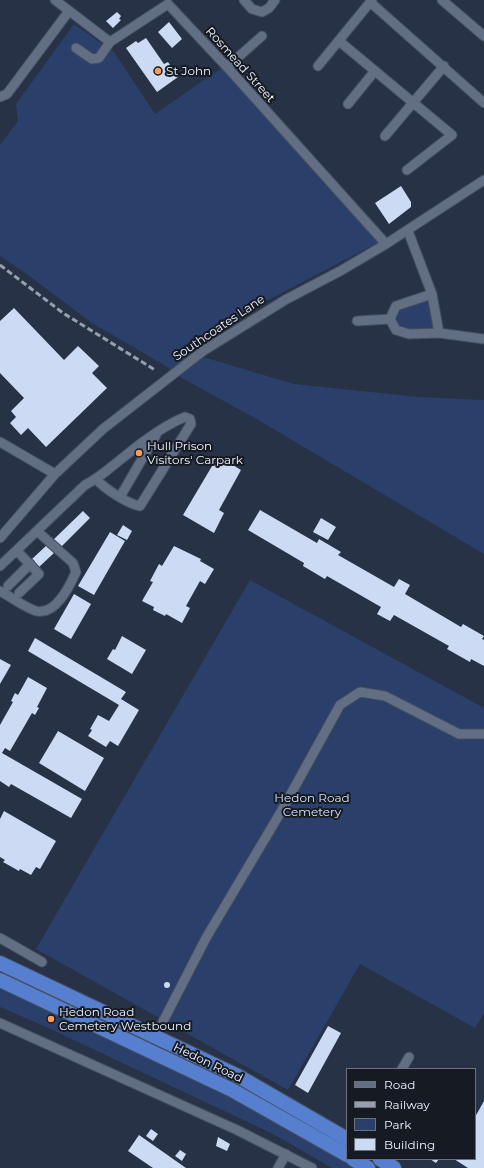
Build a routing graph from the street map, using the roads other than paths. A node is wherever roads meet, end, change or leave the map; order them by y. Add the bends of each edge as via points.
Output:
1 (55, 0) edge
2 (244, 0) edge
3 (275, 0) edge
4 (442, 0) edge
5 (371, 1) edge
6 (166, 2) edge
7 (69, 11) junction
8 (262, 36) dead end
9 (484, 36) edge
10 (339, 40) junction
11 (110, 42) junction
12 (76, 48) dead end
13 (318, 66) dead end
14 (444, 66) junction
15 (227, 67) junction
16 (374, 72) junction
17 (0, 97) edge
18 (413, 103) junction
19 (484, 103) edge
20 (348, 104) dead end
21 (385, 136) dead end
22 (407, 170) dead end
23 (484, 180) edge
24 (408, 231) junction
25 (386, 244) junction
26 (432, 294) junction
27 (390, 319) junction
28 (357, 321) dead end
29 (439, 333) junction
30 (484, 339) edge
31 (156, 434) junction
32 (0, 442) edge
33 (55, 474) junction
34 (99, 482) junction
35 (120, 497) junction
36 (37, 531) junction
37 (0, 538) edge
38 (17, 551) junction
39 (30, 564) junction
40 (0, 566) edge
41 (4, 588) edge
42 (19, 593) dead end
43 (484, 734) edge
44 (0, 938) edge
45 (42, 962) dead end
46 (0, 964) edge
47 (0, 980) edge
48 (0, 1023) edge
49 (155, 1037) junction
50 (409, 1057) dead end
51 (403, 1068) edge
52 (346, 1138) edge
53 (286, 1154) junction
54 (346, 1154) edge
55 (355, 1160) edge
56 (382, 1160) edge
57 (278, 1168) edge
58 (312, 1168) edge
59 (368, 1168) edge
60 (394, 1168) edge

1 - 7 street
2 - 3 street via 252,8 262,12
4 - 9 street
5 - 10 street
5 - 14 street
6 - 11 street, Rosmead Street
6 - 15 street, Rosmead Street
7 - 11 street
7 - 17 street via 7,94
8 - 15 street
10 - 13 street
10 - 16 street
11 - 12 street via 99,58 92,59
14 - 18 street
14 - 19 street
15 - 25 street, Rosmead Street
16 - 18 street
16 - 20 street
18 - 21 street
18 - 22 street via 452,135
23 - 24 street, Southcoates Lane
24 - 25 street, Southcoates Lane
24 - 26 street
25 - 33 street, Southcoates Lane via 285,300 203,351 103,429
26 - 27 street via 396,306
26 - 29 street
27 - 28 street
27 - 29 street via 396,330 409,334
29 - 30 street
31 - 34 street via 125,456
31 - 35 street
31 - 35 street via 185,417 190,419 191,424 140,506
32 - 33 street
33 - 37 street, Southcoates Lane
34 - 35 street
34 - 36 street via 85,485
36 - 38 street
36 - 41 street via 72,562 76,572 70,586 46,611 37,611
38 - 39 street
38 - 40 street
39 - 41 street
39 - 42 street via 39,574
43 - 49 street via 459,734 385,696 360,692 340,705 206,938
44 - 45 street
46 - 49 highway, Hedon Road
47 - 54 highway, Hedon Road via 232,1090
48 - 53 street
49 - 52 highway, Hedon Road via 238,1076
50 - 51 street
53 - 57 street
53 - 58 street
55 - 59 highway
56 - 60 highway

